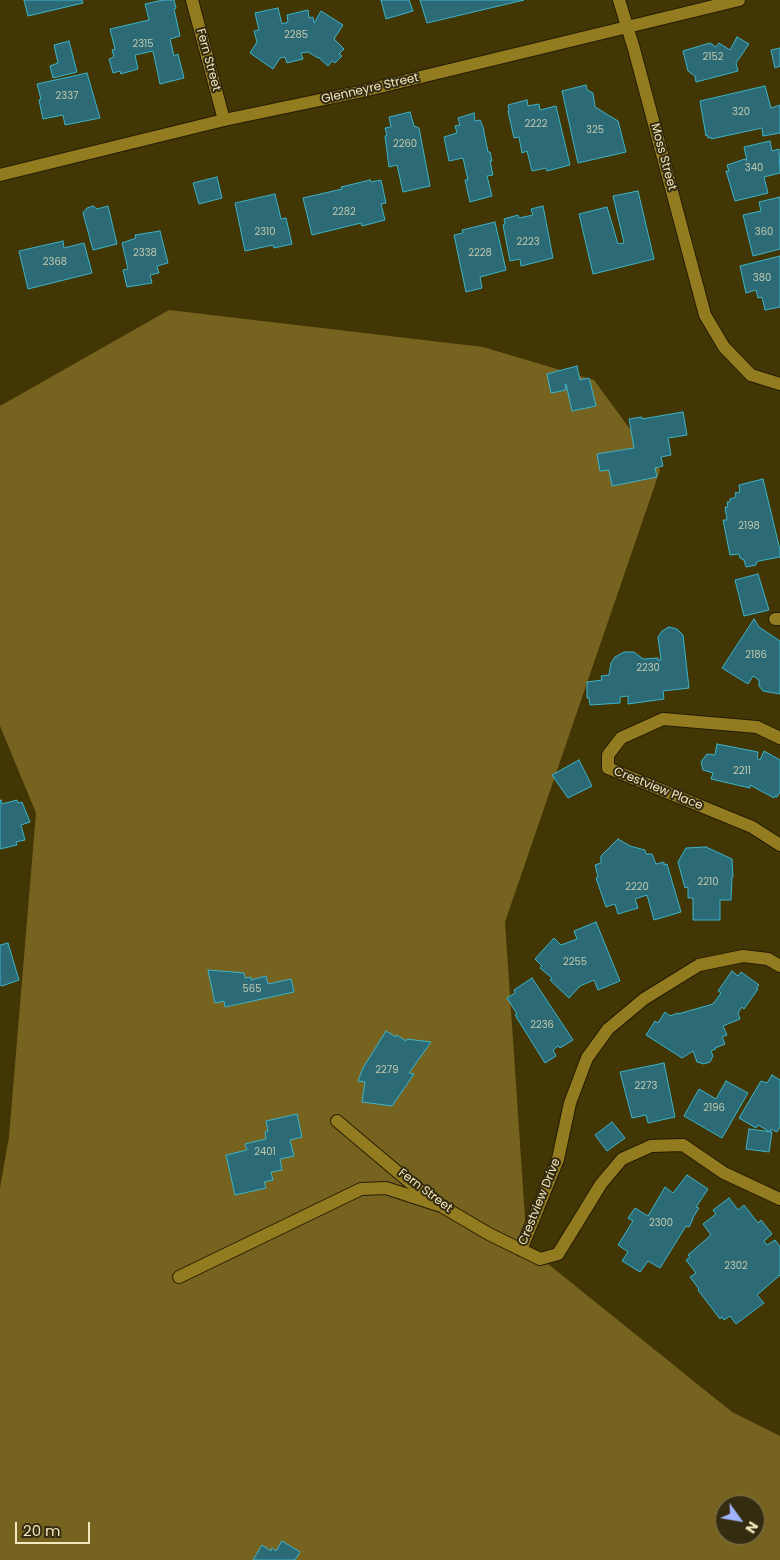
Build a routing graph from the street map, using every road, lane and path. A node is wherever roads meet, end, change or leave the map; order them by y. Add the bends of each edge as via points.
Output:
1 (192, 0) edge
2 (619, 0) edge
3 (738, 0) edge
4 (627, 27) junction
5 (224, 120) junction
6 (0, 175) edge
7 (780, 384) edge
8 (780, 738) edge
9 (780, 845) edge
10 (780, 966) edge
11 (337, 1120) dead end
12 (780, 1199) edge
13 (443, 1207) junction
14 (521, 1250) junction
15 (179, 1277) dead end

1 - 5 street, Fern Street
2 - 4 street, Moss Street
3 - 4 street, Glenneyre Street
4 - 5 street, Glenneyre Street via 363,91
4 - 7 street, Moss Street via 705,315 724,347 752,375
5 - 6 street, Glenneyre Street
8 - 9 street, Crestview Place via 757,727 663,719 620,738 608,755 608,768 752,827
10 - 14 street, Crestview Drive via 768,959 743,956 699,965 644,999 608,1029 587,1058 570,1104 558,1159
11 - 13 street, Fern Street
12 - 14 street, Crestview Drive via 724,1173 683,1145 651,1146 622,1158 601,1184 558,1254 540,1259
13 - 14 street, Fern Street
13 - 15 street via 386,1188 362,1189

